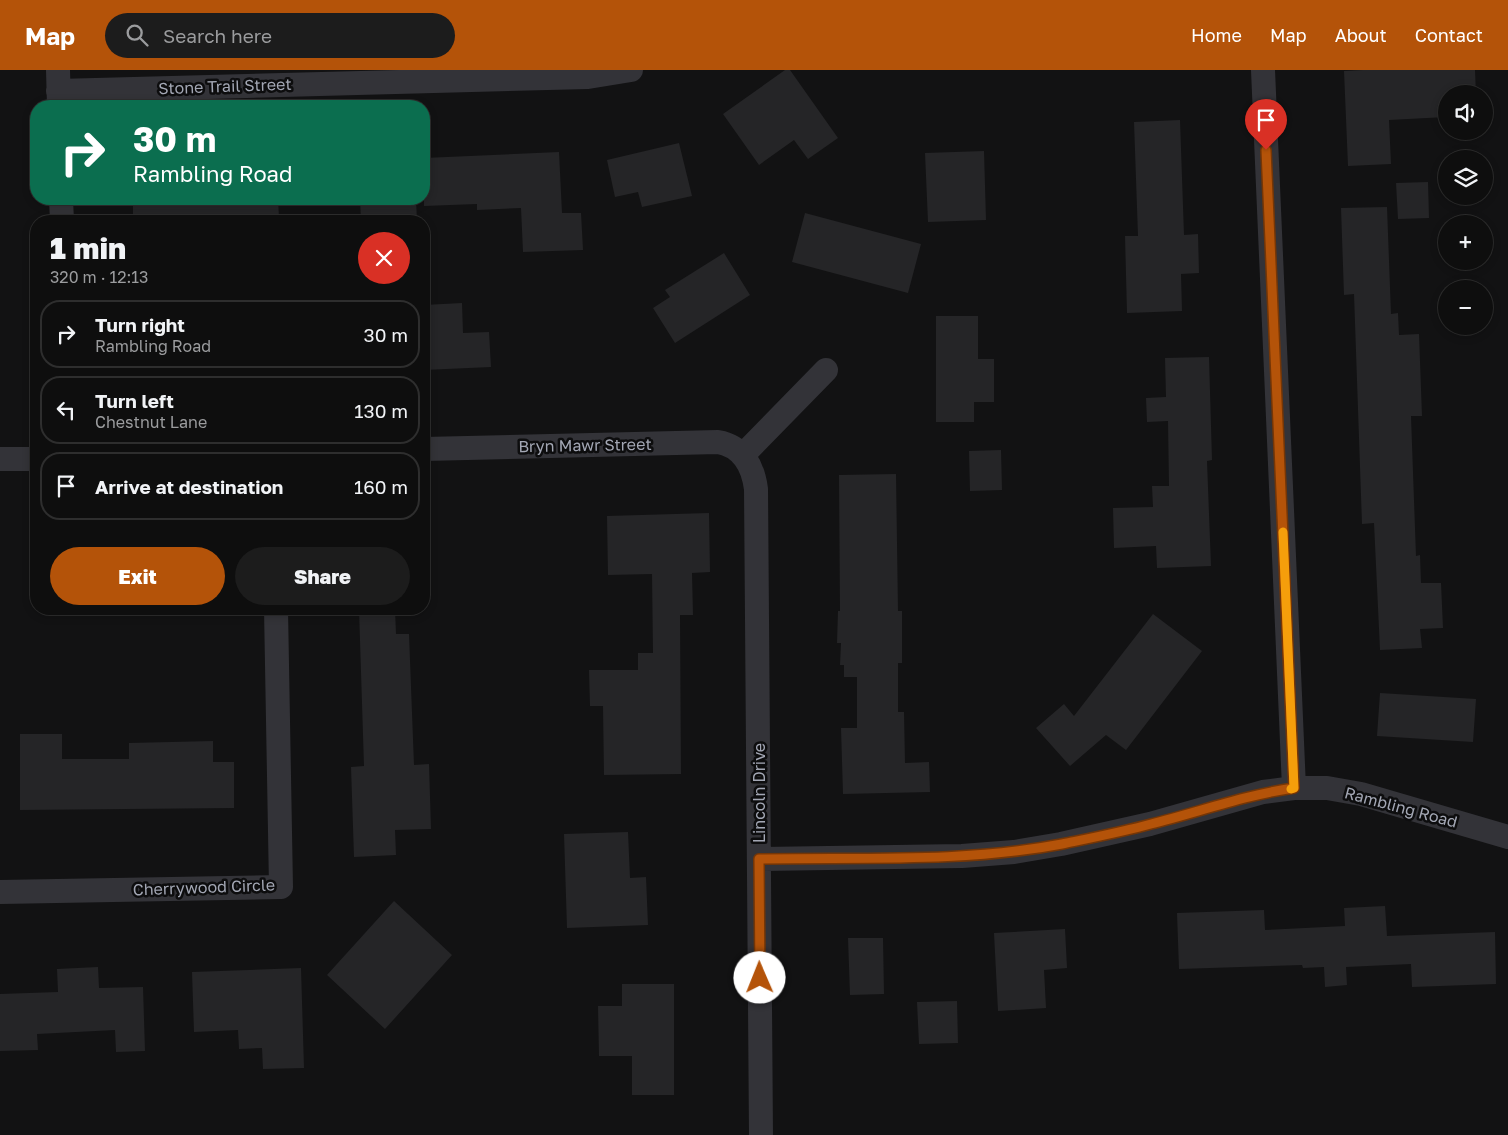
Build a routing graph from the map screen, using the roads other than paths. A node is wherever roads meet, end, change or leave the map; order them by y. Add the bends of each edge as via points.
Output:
1 (631, 70) edge
2 (1263, 70) edge
3 (427, 75) edge
4 (58, 89) edge
5 (826, 370) dead end
6 (430, 449) edge
7 (743, 455) junction
8 (0, 459) edge
9 (30, 459) edge
10 (276, 615) edge
11 (1294, 788) junction
12 (1508, 837) edge
13 (759, 859) junction
14 (0, 892) edge
15 (762, 1135) edge

1 - 3 street, Stone Trail Street via 588,77
2 - 11 street
3 - 4 street, Stone Trail Street
5 - 7 street
6 - 7 street, Bryn Mawr Street via 718,442 728,444
7 - 13 street, Lincoln Drive via 755,475 756,489
8 - 9 street
10 - 14 street, Cherrywood Circle via 282,887
11 - 12 street, Rambling Road via 1327,788 1361,794
11 - 13 street, Rambling Road via 1263,792 1150,824 1014,852 962,856
13 - 15 street, Lincoln Drive

